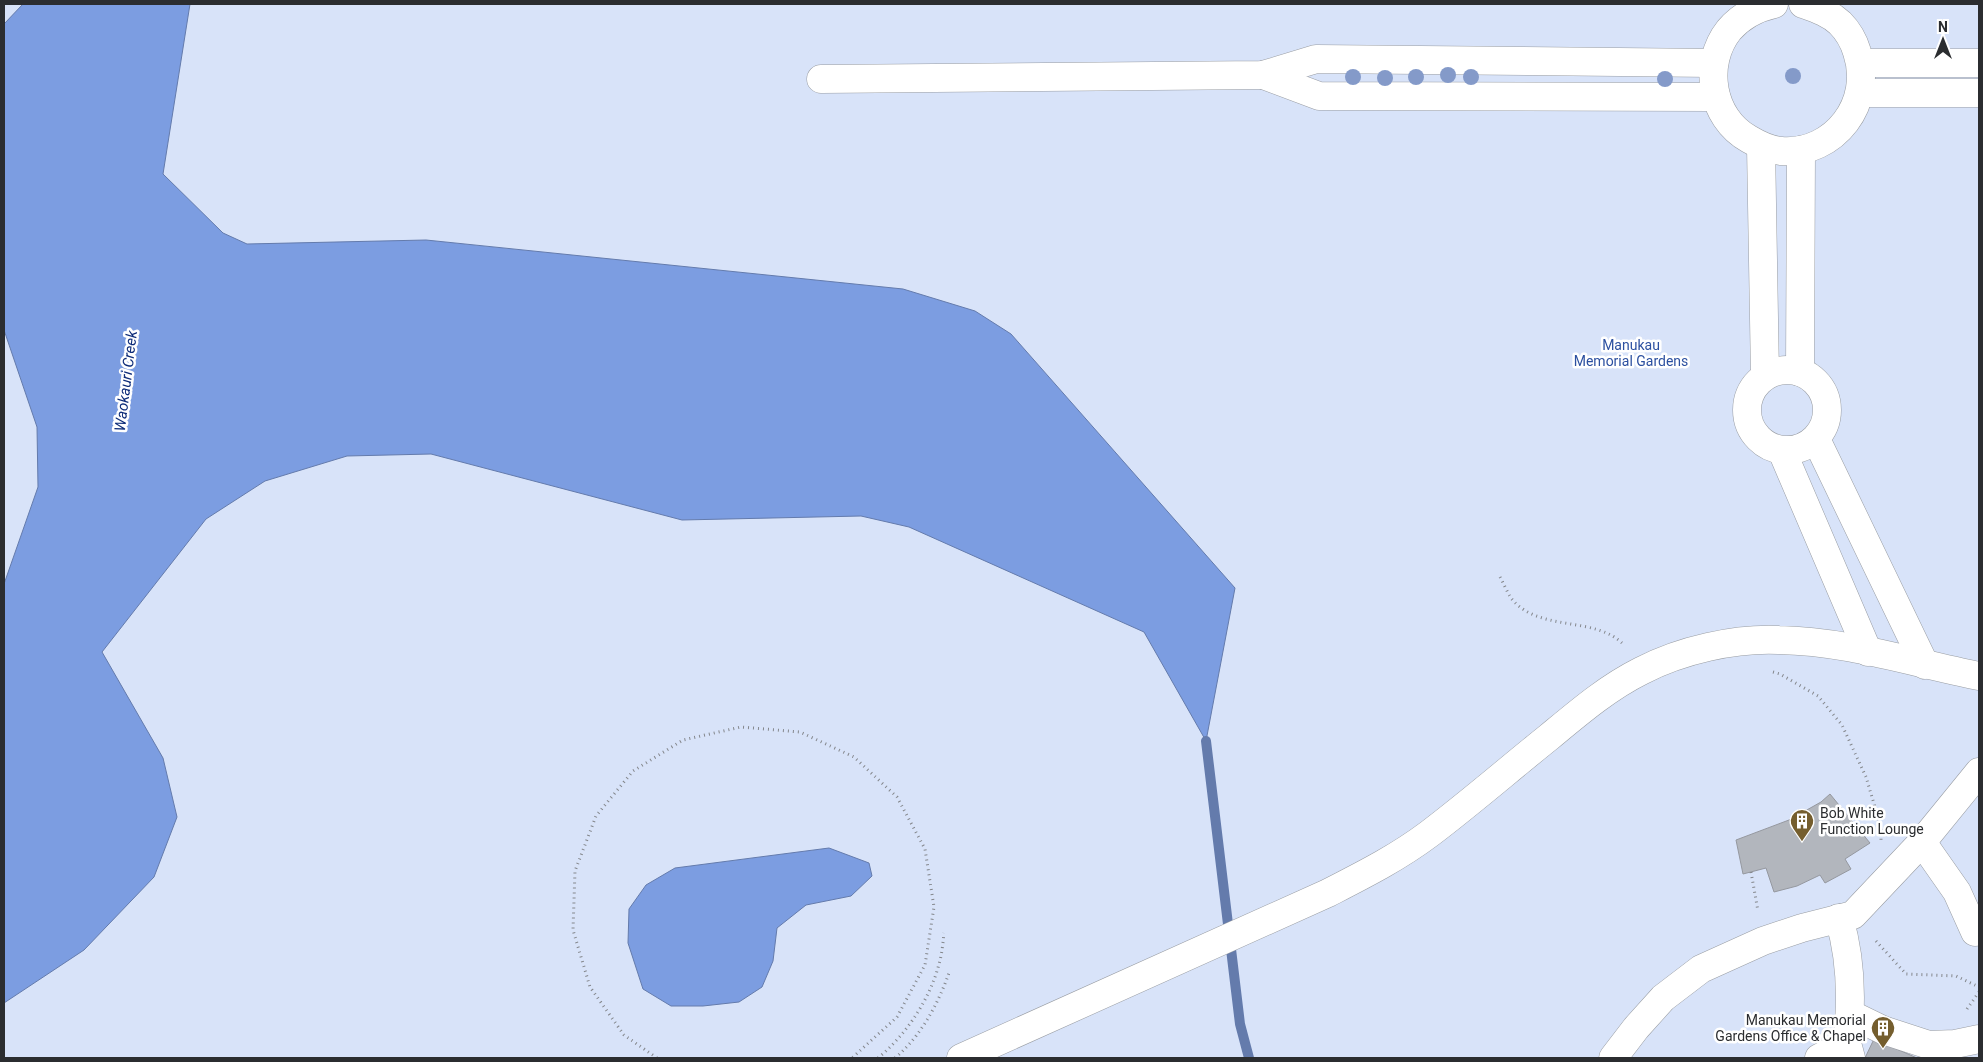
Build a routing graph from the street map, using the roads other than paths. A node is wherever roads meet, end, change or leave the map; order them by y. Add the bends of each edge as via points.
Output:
1 (1774, 4) edge
2 (1803, 4) edge
3 (1979, 62) edge
4 (1714, 63) junction
5 (1861, 63) junction
6 (1263, 75) junction
7 (821, 79) dead end
8 (1861, 92) junction
9 (1979, 93) edge
10 (1716, 97) junction
11 (1761, 146) junction
12 (1801, 150) junction
13 (1800, 372) junction
14 (1765, 376) junction
15 (1816, 439) junction
16 (1782, 451) junction
17 (1868, 652) junction
18 (1925, 665) junction
19 (1979, 676) edge
20 (1979, 772) edge
21 (1922, 842) junction
22 (1846, 917) junction
23 (1978, 935) edge
24 (1850, 1014) junction
25 (1979, 1039) edge
26 (1849, 1051) edge
27 (961, 1058) edge
28 (1613, 1058) edge
29 (1819, 1058) edge

1 - 4 lane via 1758,8 1729,30
2 - 5 lane via 1823,11 1841,24 1854,42
3 - 5 lane
4 - 6 lane via 1316,59
4 - 10 lane
5 - 8 lane
6 - 7 lane
6 - 10 lane via 1319,96
8 - 9 lane
8 - 12 lane via 1853,113 1840,130 1822,143
10 - 11 lane via 1725,118 1741,135
11 - 12 lane via 1781,151
11 - 14 lane
12 - 13 lane
13 - 14 lane via 1776,371
13 - 15 lane via 1822,388 1827,401 1824,428
14 - 16 lane via 1750,394 1747,418 1759,440
15 - 16 lane via 1806,446
15 - 18 lane
16 - 17 lane
17 - 18 lane
17 - 27 lane via 1803,641 1731,642 1648,667 1609,689 1386,864
18 - 19 lane
20 - 21 lane
21 - 22 lane
21 - 23 lane via 1957,892
22 - 24 lane
22 - 28 lane via 1763,941 1701,969 1663,998
24 - 25 lane via 1929,1045
24 - 26 lane
26 - 29 lane

